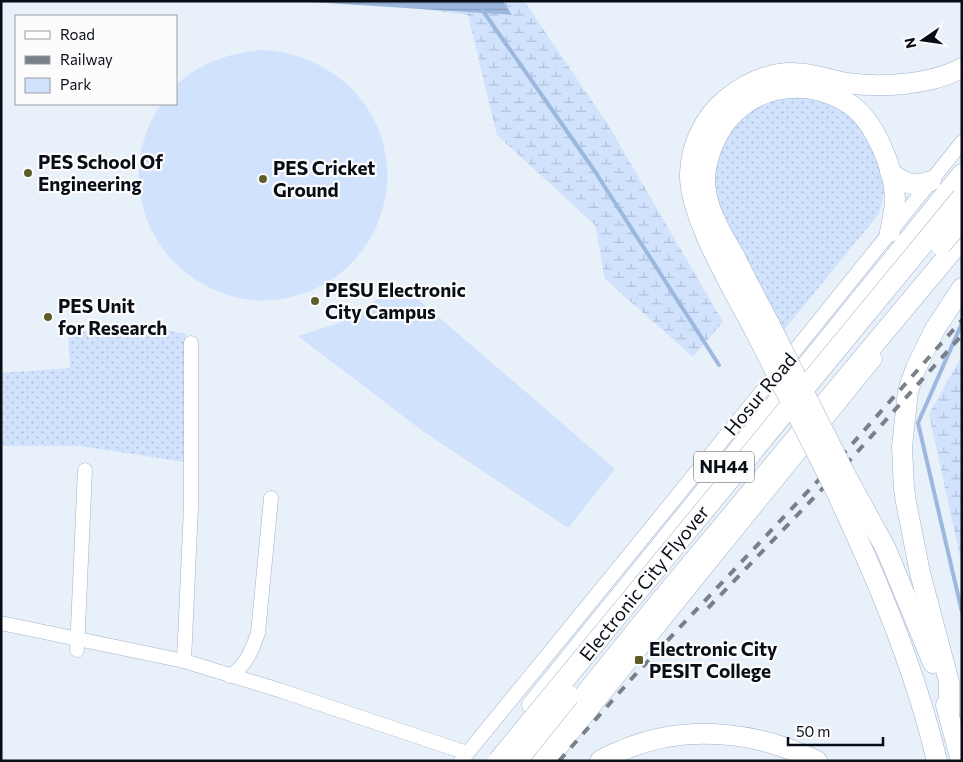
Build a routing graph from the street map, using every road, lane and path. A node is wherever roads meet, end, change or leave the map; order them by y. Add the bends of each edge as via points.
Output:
1 (962, 68) edge
2 (962, 142) edge
3 (890, 172) junction
4 (962, 174) edge
5 (931, 181) junction
6 (962, 197) edge
7 (962, 220) edge
8 (890, 232) junction
9 (962, 240) edge
10 (962, 251) edge
11 (960, 294) edge
12 (763, 329) junction
13 (191, 343) dead end
14 (85, 470) dead end
15 (839, 480) junction
16 (271, 498) dead end
17 (1, 623) edge
18 (77, 644) junction
19 (184, 661) junction
20 (230, 676) junction
21 (950, 717) junction
22 (464, 757) edge
23 (486, 761) edge
24 (498, 761) edge
25 (517, 761) edge
26 (531, 761) edge
27 (550, 761) edge
28 (600, 761) edge
29 (817, 761) edge
30 (937, 761) edge
31 (961, 761) edge

1 - 12 highway via 921,81 865,85 808,74 778,74 748,84 719,105 706,121 693,153 690,174 696,210 724,272
2 - 5 street, Hosur Road
3 - 5 highway via 903,182 912,184
3 - 8 highway via 895,198
3 - 12 highway via 885,152 866,120 852,105 817,90 803,87 766,93 736,110 723,124 708,160 707,200
4 - 23 highway, Hosur Road / NH44
5 - 8 street, Hosur Road
6 - 24 highway, Electronic City Flyover, bridge
7 - 25 highway, Electronic City Flyover, bridge via 708,522
8 - 22 street, Hosur Road
9 - 26 highway, NH44
10 - 27 street
11 - 21 highway via 935,329 916,368 908,391 902,447 906,502 920,573 949,682
12 - 15 highway, bridge
13 - 19 street via 191,507
14 - 18 street
15 - 21 highway via 886,549 935,669
15 - 30 highway via 889,612
16 - 20 street via 258,633 243,666
17 - 18 street
18 - 19 street
19 - 20 street
20 - 22 street via 279,690
21 - 31 highway
28 - 29 highway via 643,742 706,733 760,740

